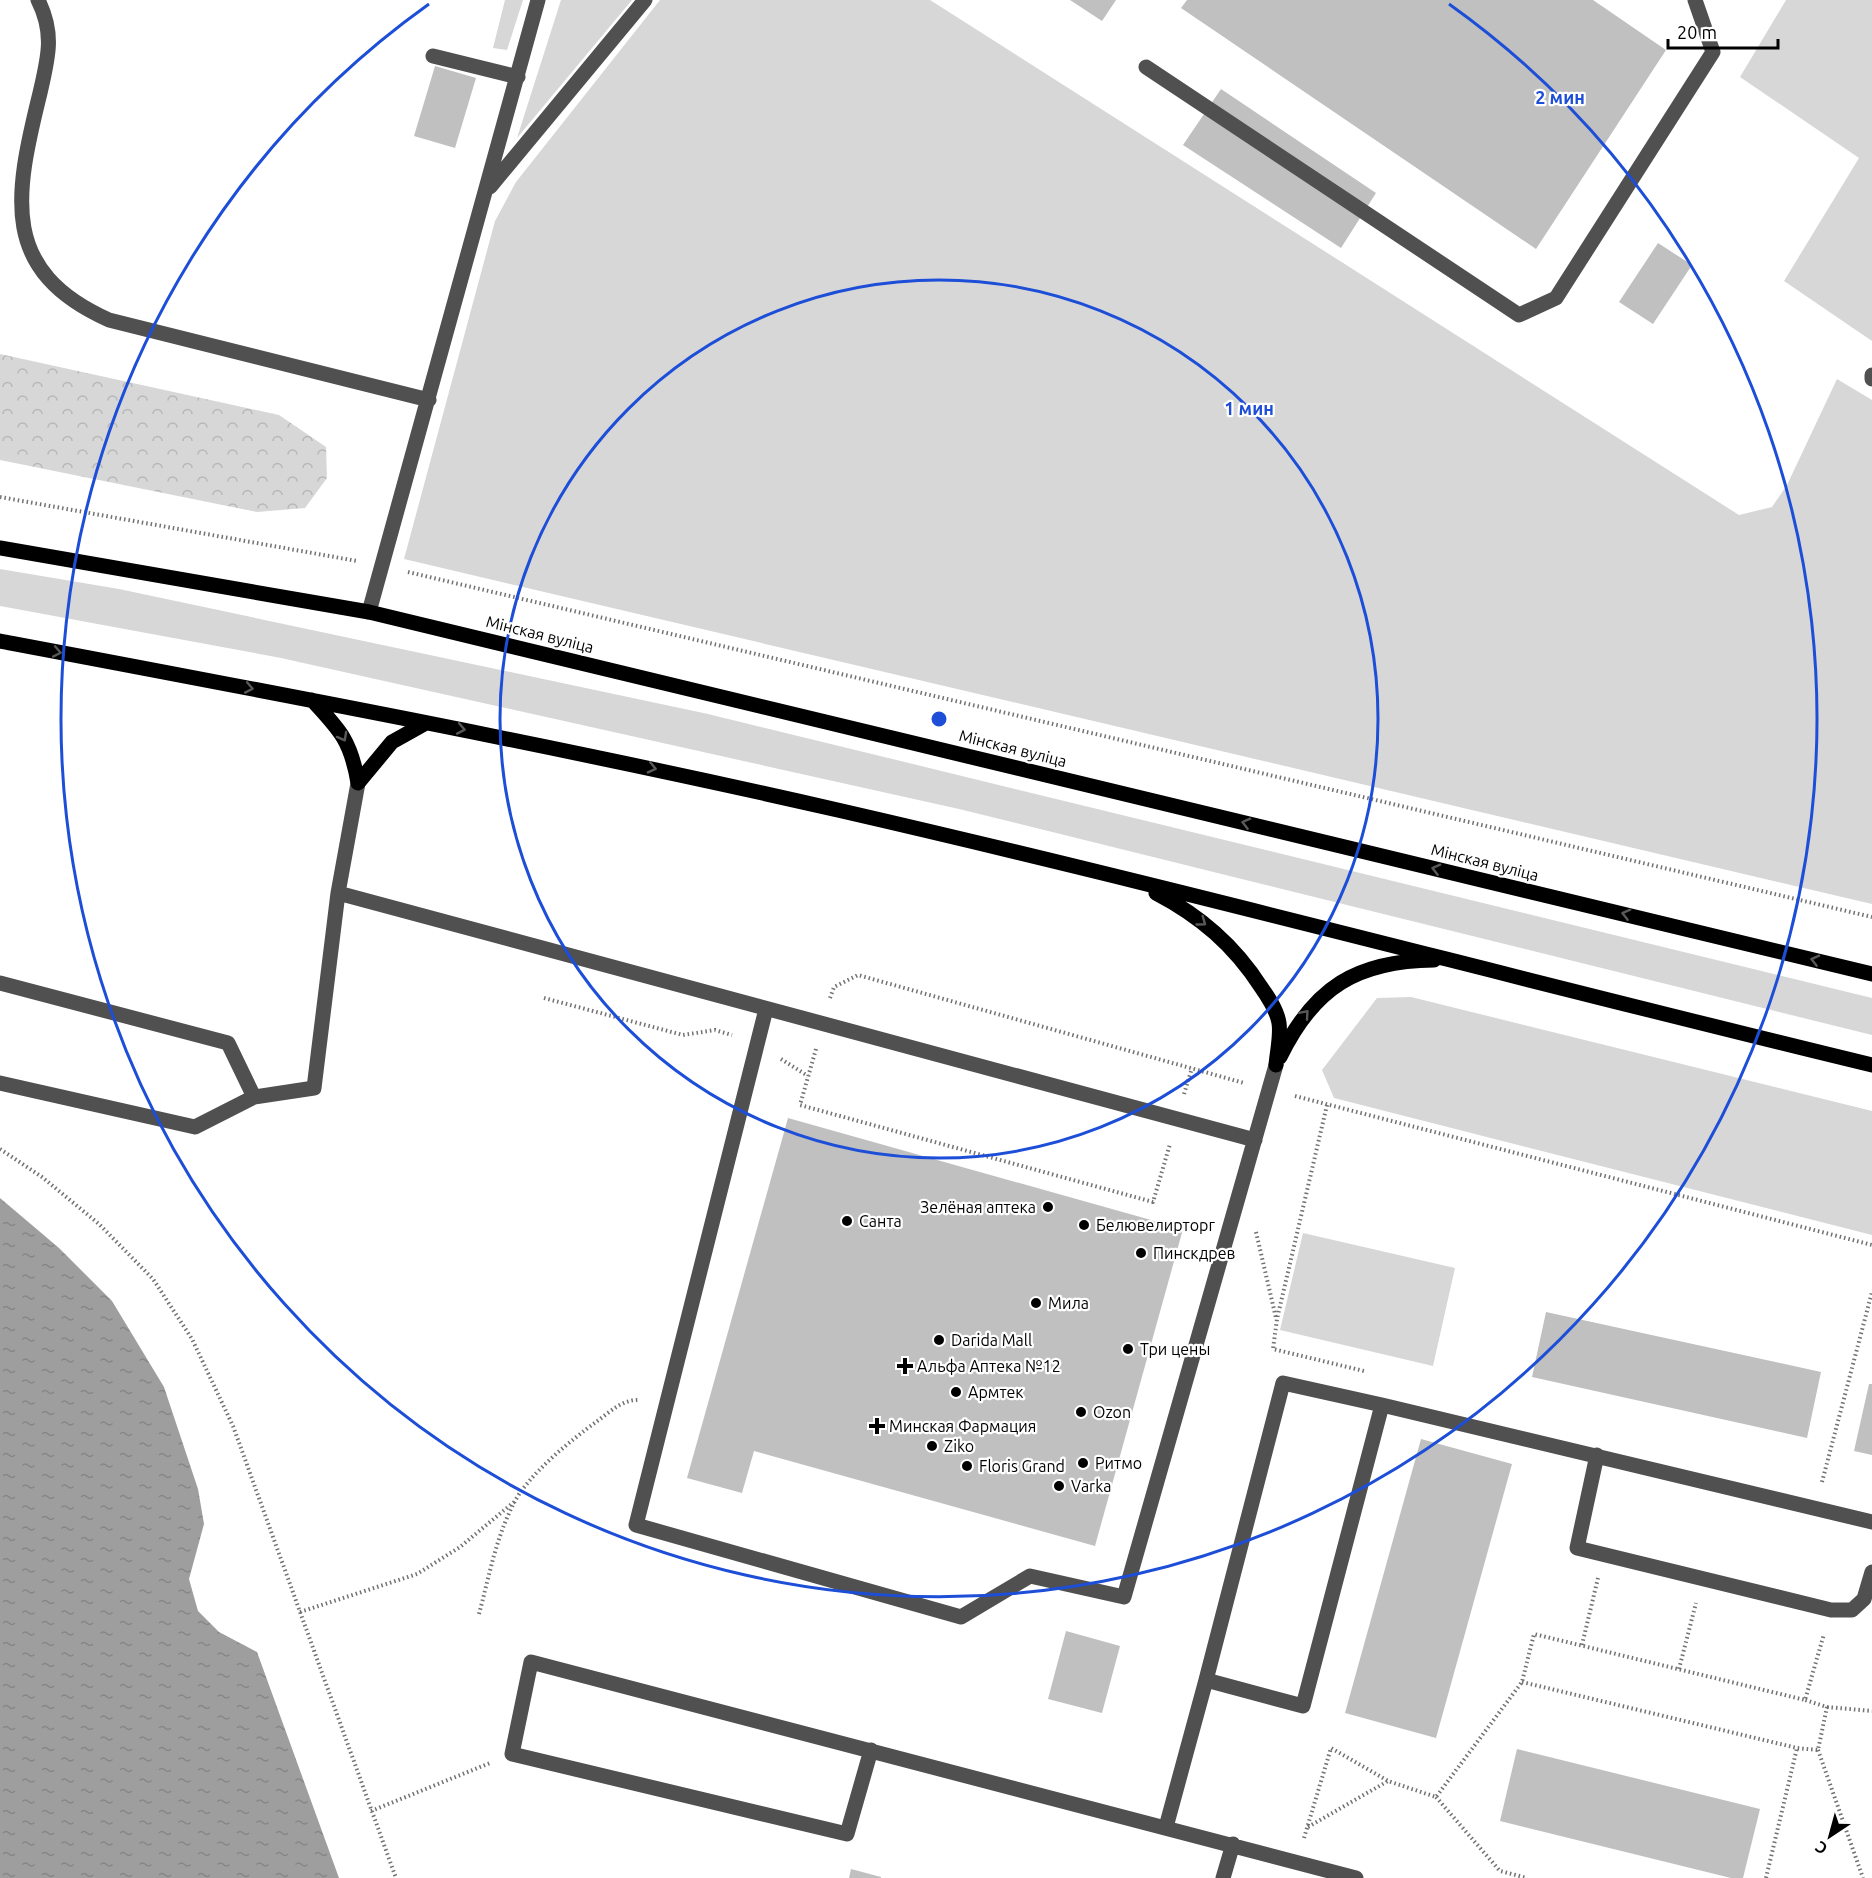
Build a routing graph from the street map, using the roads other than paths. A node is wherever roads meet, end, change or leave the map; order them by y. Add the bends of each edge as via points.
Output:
1 (38, 0) edge
2 (538, 0) edge
3 (645, 0) edge
4 (1695, 0) edge
5 (433, 56) dead end
6 (1146, 67) dead end
7 (518, 77) junction
8 (486, 193) junction
9 (429, 400) junction
10 (0, 548) edge
11 (369, 612) junction
12 (0, 641) edge
13 (312, 700) junction
14 (426, 723) junction
15 (358, 783) junction
16 (1134, 881) junction
17 (338, 893) junction
18 (1454, 960) junction
19 (1872, 974) edge
20 (0, 983) edge
21 (766, 1009) junction
22 (1276, 1065) junction
23 (1872, 1065) edge
24 (0, 1083) edge
25 (254, 1098) junction
26 (1255, 1140) junction
27 (1382, 1405) junction
28 (1597, 1455) junction
29 (1872, 1522) edge
30 (1872, 1572) edge
31 (1206, 1680) junction
32 (871, 1750) junction
33 (1167, 1827) junction
34 (1233, 1844) junction
35 (1223, 1878) edge
36 (1356, 1878) edge

1 - 9 lane via 50,28 48,60 16,202 17,228 24,253 39,276 80,309 110,320
2 - 7 lane
3 - 8 lane
4 - 6 lane via 1713,52 1556,298 1519,315
5 - 7 lane
7 - 8 lane
8 - 9 lane
9 - 11 lane
10 - 11 main road, Мінская вуліца
19 -> 11 main road, Мінская вуліца
12 -> 13 main road
13 - 14 main road
13 -> 15 main road via 341,731 354,758
14 - 15 main road via 392,742
14 -> 16 main road via 588,754 844,811
15 - 17 lane
16 - 18 main road
16 -> 22 main road via 1175,903 1224,939 1246,963 1270,1001 1279,1024
17 - 21 lane
17 - 25 lane via 314,1088
22 -> 18 main road via 1295,1027 1318,999 1352,975 1404,962
18 - 23 main road
20 - 25 lane via 228,1043
21 - 26 lane
21 - 26 lane via 636,1526 961,1617 1030,1576 1124,1597
22 - 26 lane
24 - 25 lane via 195,1127
27 - 28 lane
27 - 31 lane via 1282,1383
27 - 31 lane via 1303,1706
28 - 29 lane
28 - 30 lane via 1577,1548 1831,1610 1852,1610 1864,1599
31 - 33 lane
32 - 32 lane via 847,1834 512,1754 531,1662
32 - 33 lane
33 - 34 lane
34 - 35 lane
34 - 36 lane

